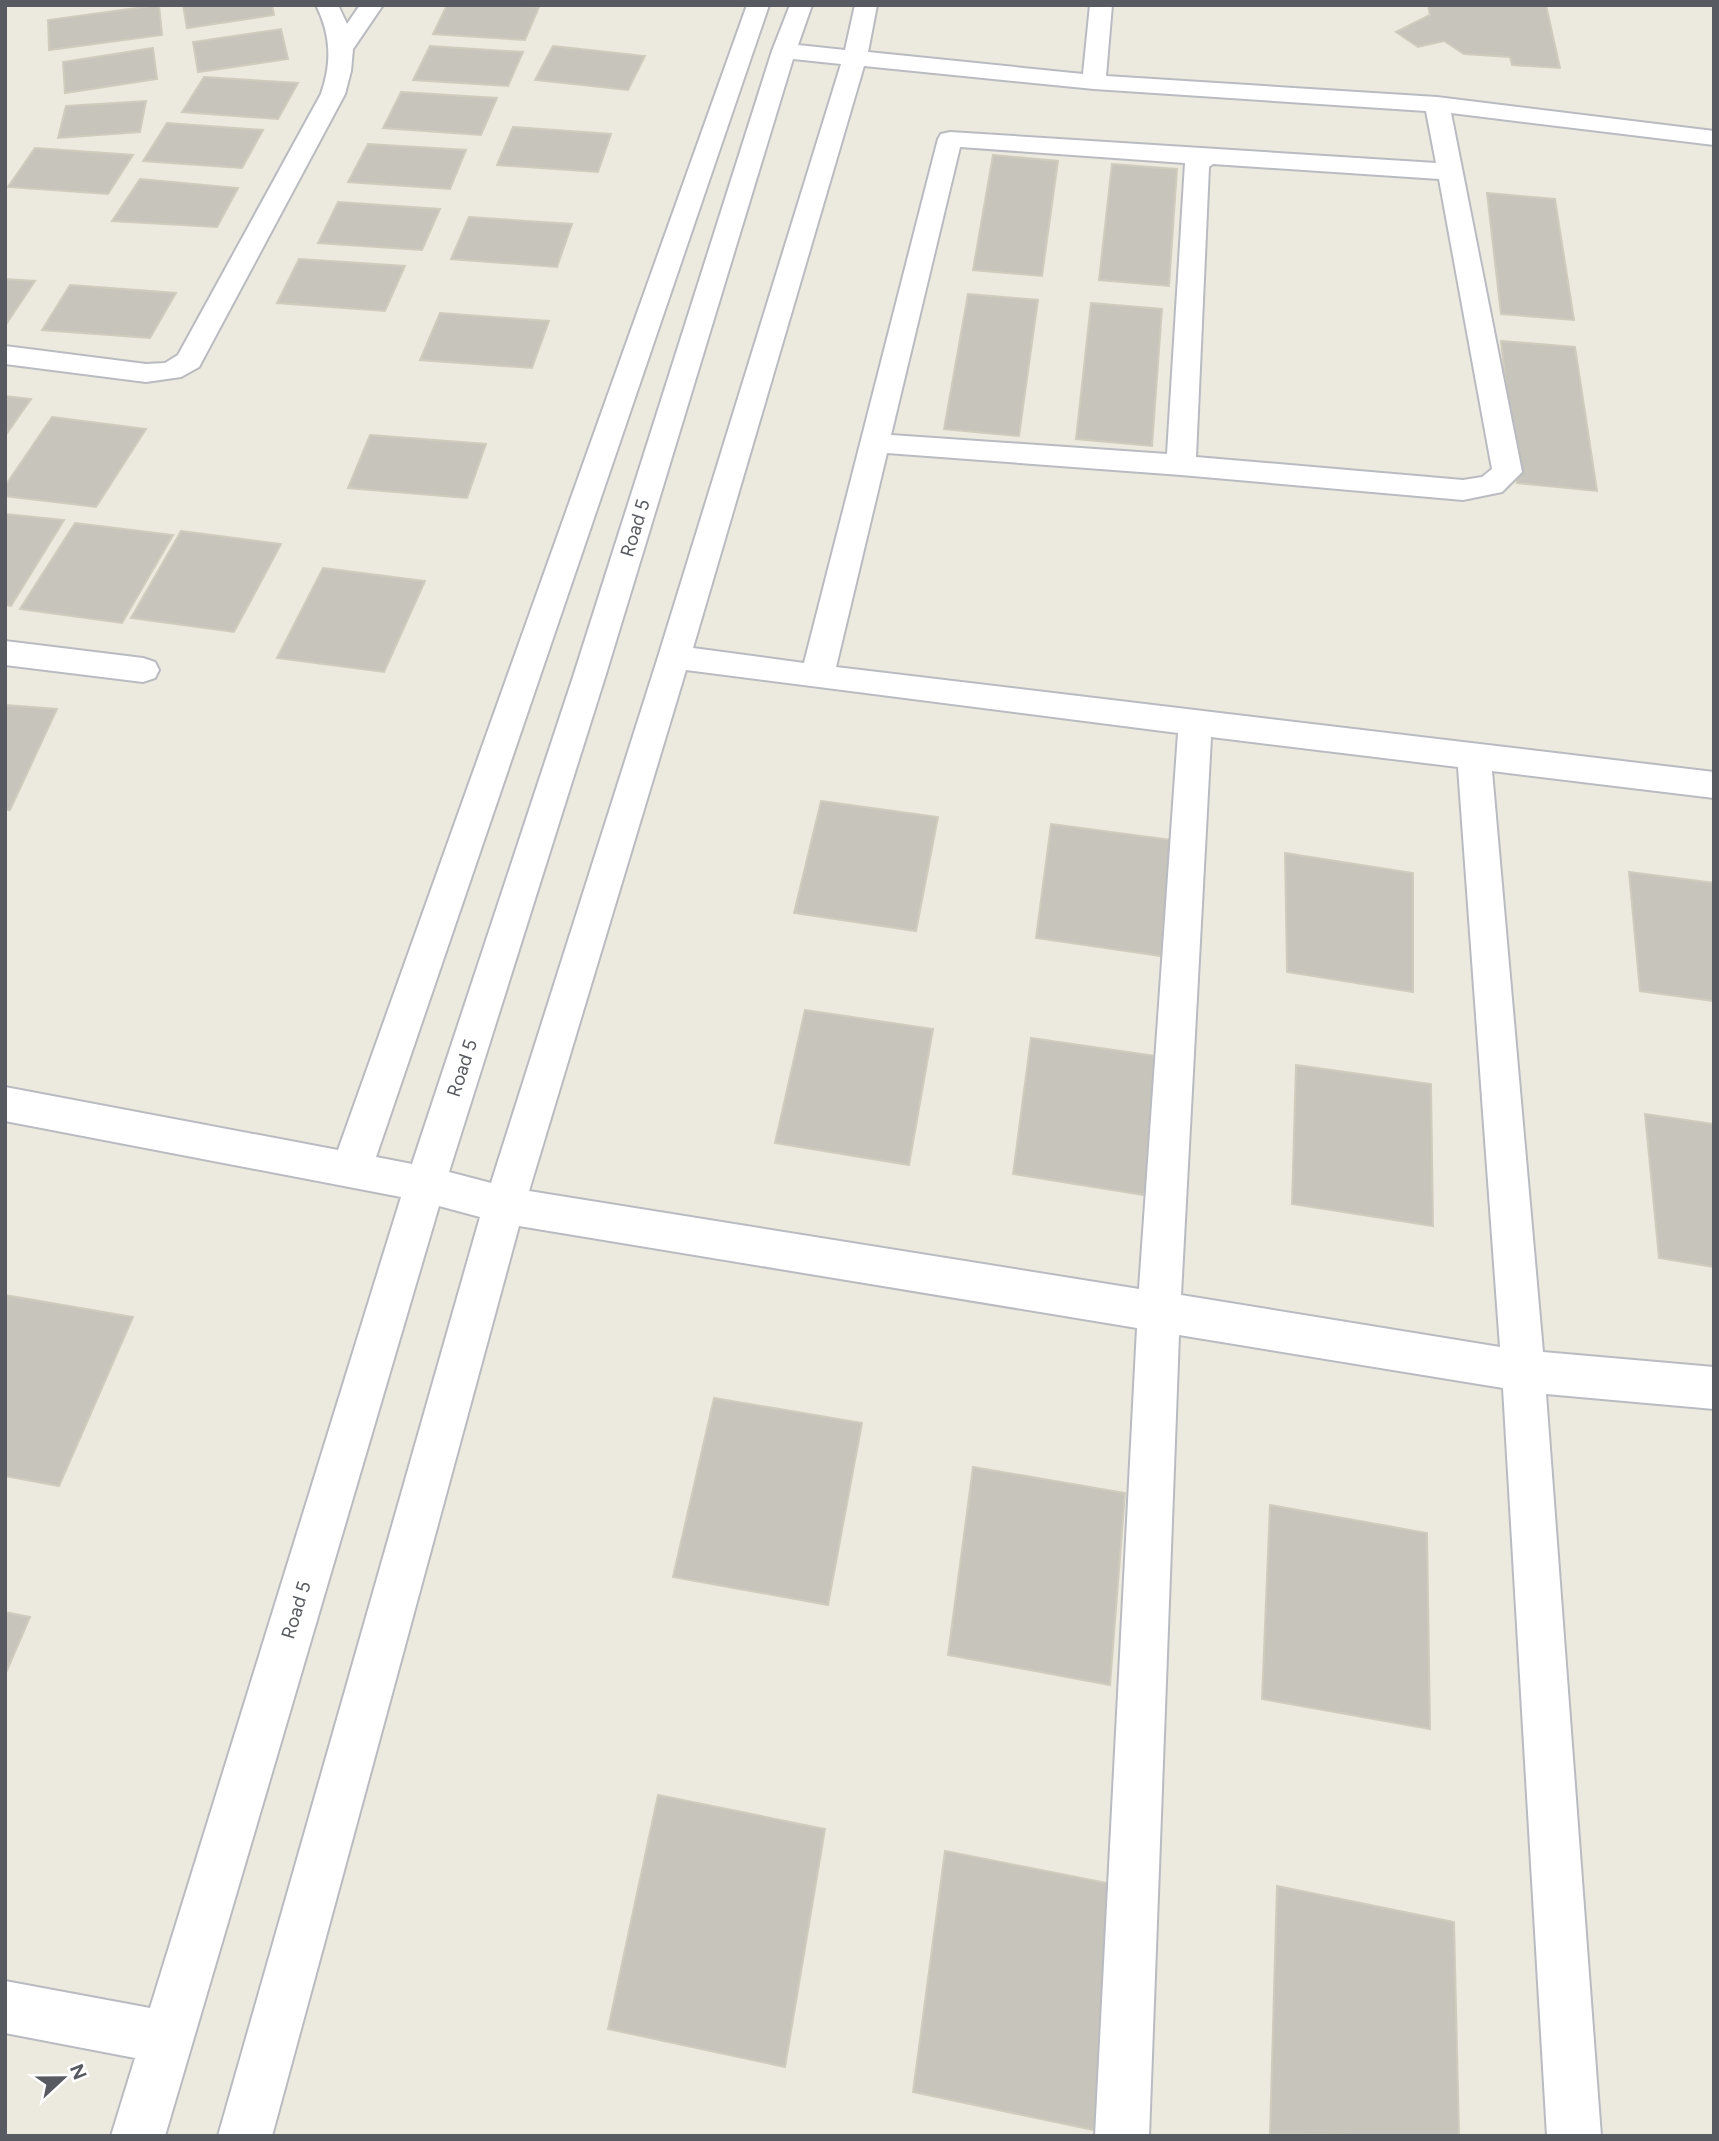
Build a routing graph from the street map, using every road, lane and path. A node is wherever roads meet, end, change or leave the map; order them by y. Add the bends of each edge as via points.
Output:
1 (327, 5) edge
2 (372, 5) edge
3 (758, 5) edge
4 (801, 5) edge
5 (866, 5) edge
6 (1101, 5) edge
7 (343, 46) junction
8 (784, 51) junction
9 (855, 58) junction
10 (1094, 82) junction
11 (1437, 104) junction
12 (1714, 138) edge
13 (1209, 157) junction
14 (1450, 172) junction
15 (5, 355) edge
16 (875, 443) junction
17 (1181, 464) junction
18 (5, 653) edge
19 (674, 657) junction
20 (143, 670) dead end
21 (817, 676) junction
22 (1195, 723) junction
23 (1474, 757) junction
24 (1714, 785) edge
25 (5, 1104) edge
26 (351, 1170) junction
27 (425, 1184) junction
28 (504, 1205) junction
29 (1159, 1311) junction
30 (1523, 1371) junction
31 (1714, 1388) edge
32 (5, 2007) edge
33 (168, 2038) junction
34 (138, 2136) edge
35 (245, 2136) edge
36 (1122, 2136) edge
37 (1574, 2136) edge

1 - 7 street
2 - 7 street
3 - 26 street
4 - 8 street, Road 5
5 - 9 street
6 - 10 street
7 - 15 street via 333,94 189,361 172,371 146,373
8 - 9 street
8 - 27 street, Road 5
9 - 10 street
9 - 19 street
10 - 11 street
11 - 12 street
11 - 14 street
13 - 14 street
13 - 16 street via 950,139
13 - 17 street via 1197,163
14 - 17 street via 1507,472 1491,485 1463,490
16 - 17 street
16 - 21 street
18 - 20 street
19 - 21 street
19 - 28 street
21 - 22 street
22 - 23 street
22 - 29 street
23 - 24 street
23 - 30 street
25 - 26 street
26 - 27 street
27 - 28 street
27 - 33 street, Road 5
28 - 29 street
28 - 35 street
29 - 30 street
29 - 36 street
30 - 31 street
30 - 37 street
32 - 33 street
33 - 34 street, Road 5

